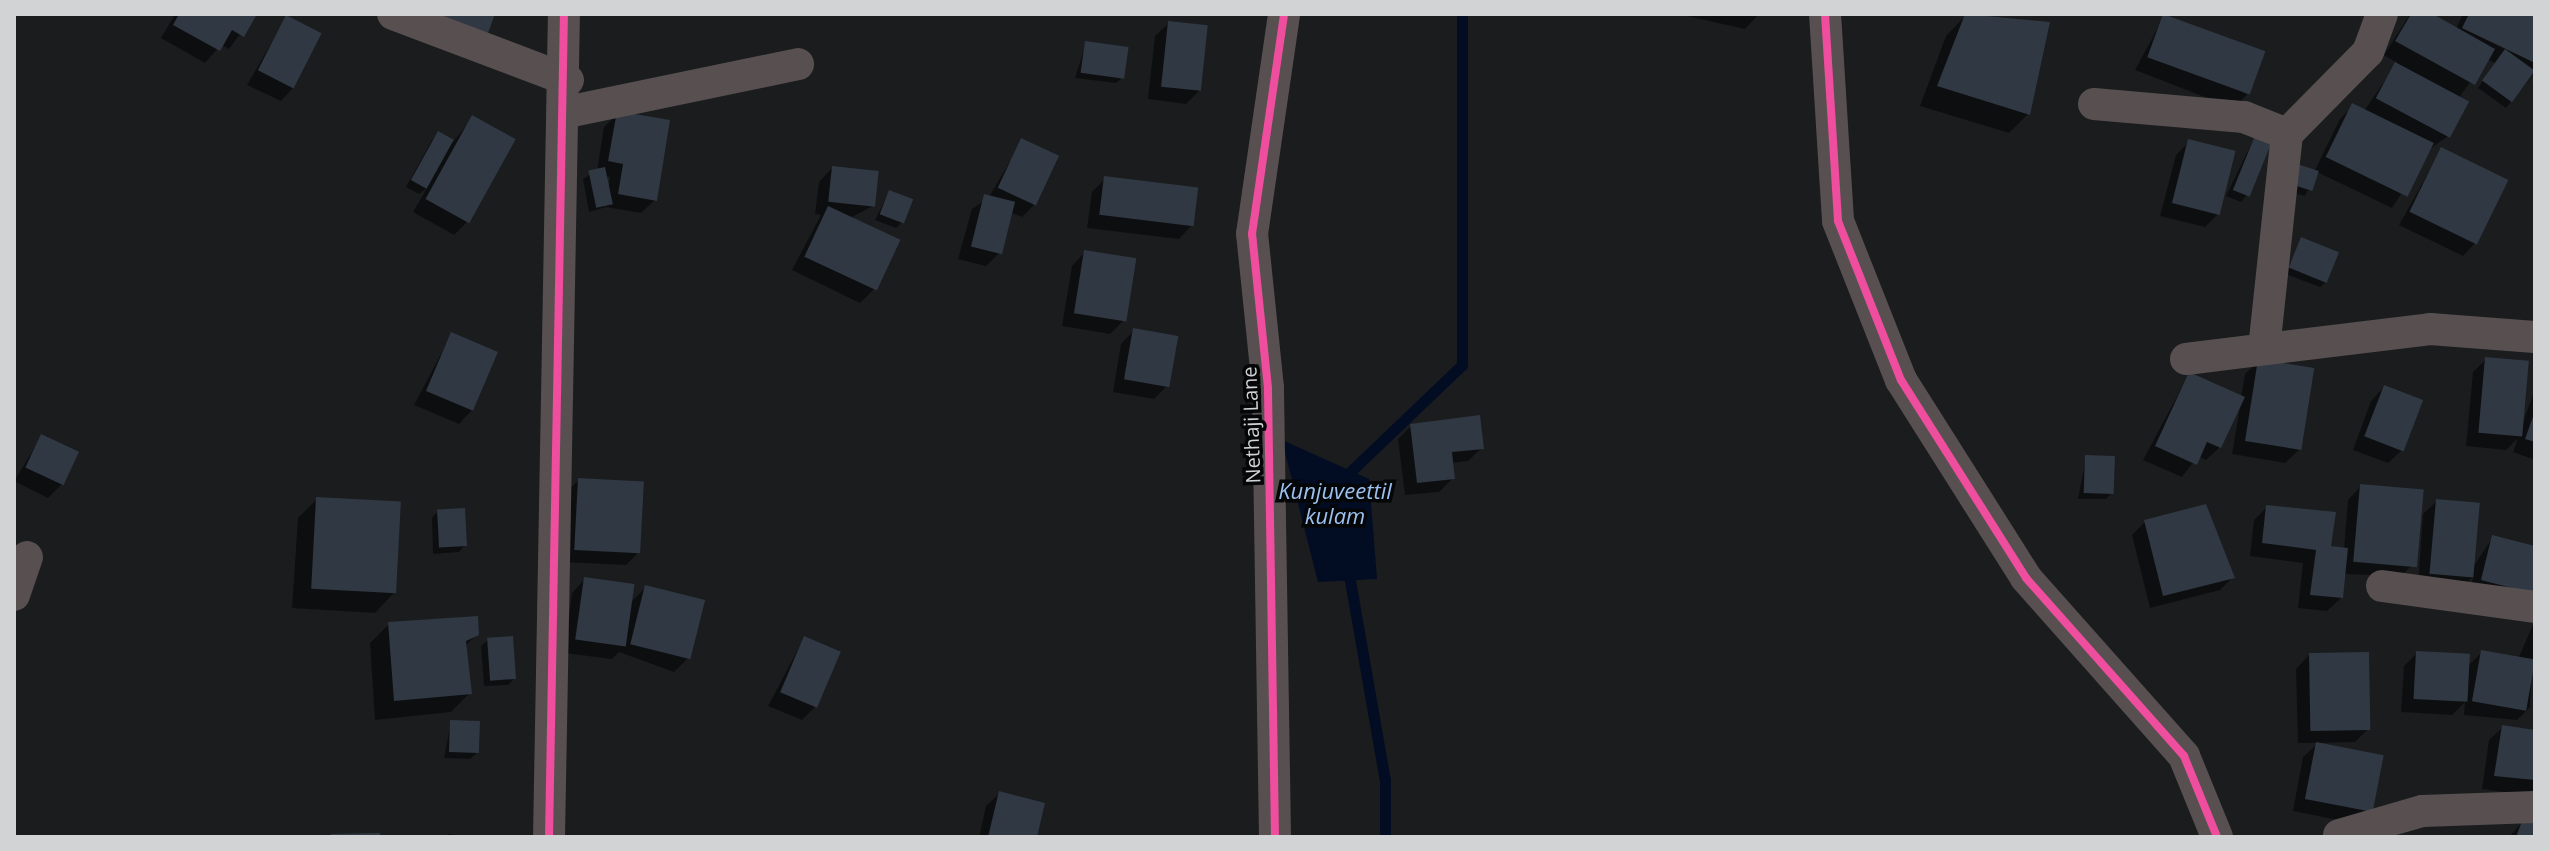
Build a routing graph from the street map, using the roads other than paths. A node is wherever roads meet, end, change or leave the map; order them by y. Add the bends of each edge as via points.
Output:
1 (393, 14) edge
2 (564, 14) edge
3 (1284, 14) edge
4 (1825, 14) edge
5 (2382, 14) edge
6 (798, 64) dead end
7 (568, 80) junction
8 (2094, 104) dead end
9 (567, 112) junction
10 (2287, 134) junction
11 (2535, 337) edge
12 (2264, 349) junction
13 (2186, 359) dead end
14 (27, 557) dead end
15 (2382, 586) dead end
16 (14, 595) edge
17 (2535, 607) edge
18 (2535, 807) edge
19 (2339, 835) dead end
20 (549, 837) edge
21 (1275, 837) edge
22 (2217, 837) edge

1 - 7 street
2 - 7 street
3 - 21 street, Nethaji Lane via 1252,234 1268,388
4 - 22 street via 1838,221 1901,380 2026,578 2184,756
5 - 10 street via 2368,52
6 - 9 street
7 - 9 street
8 - 10 street via 2244,117
9 - 20 street
10 - 12 street
11 - 12 street via 2430,329
12 - 13 street
14 - 16 street
15 - 17 street
18 - 19 street via 2422,811

